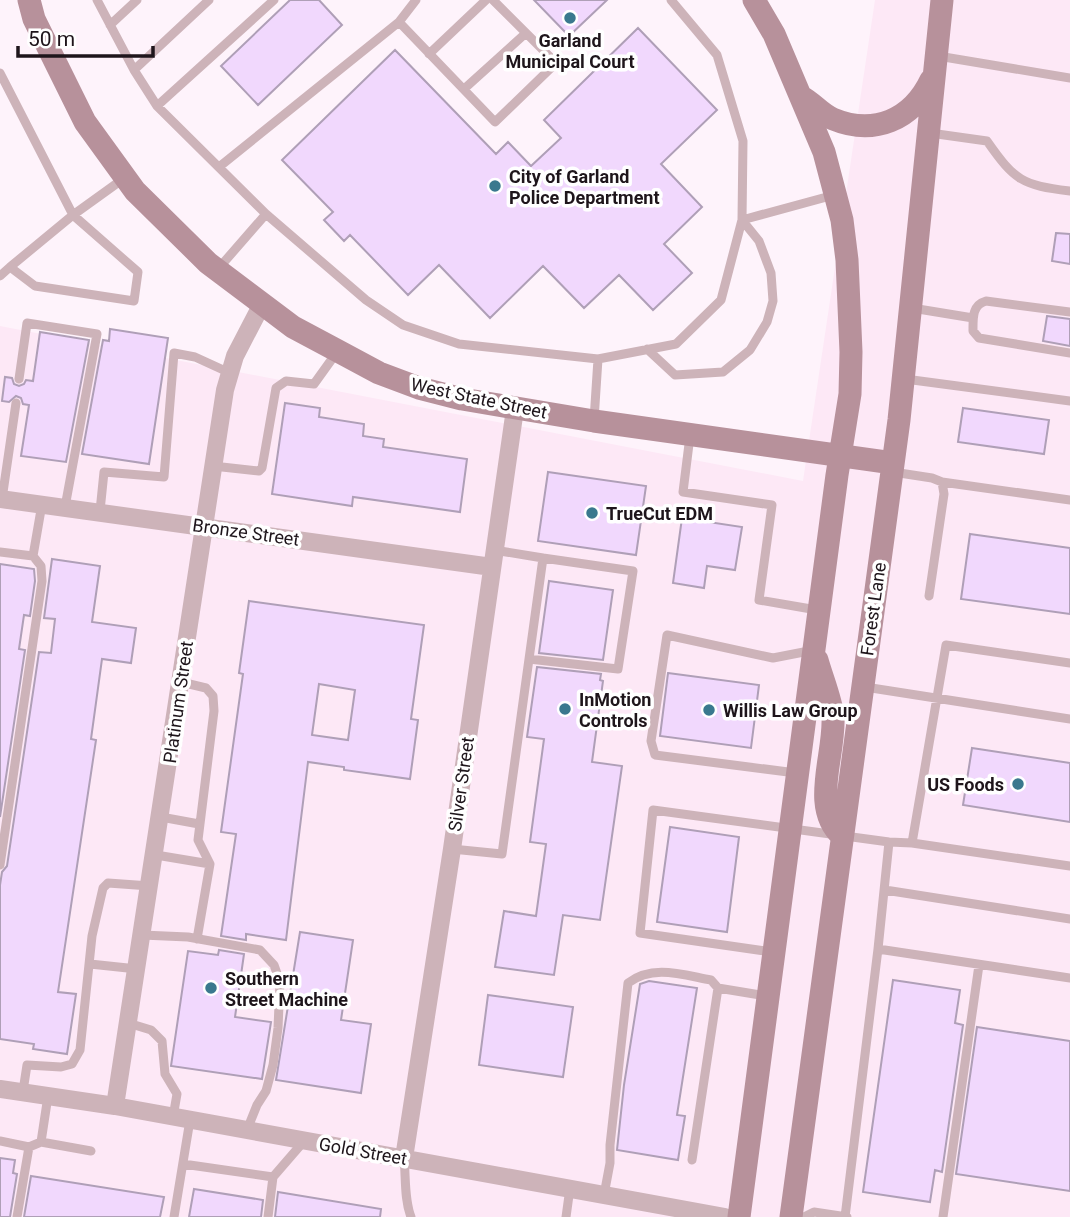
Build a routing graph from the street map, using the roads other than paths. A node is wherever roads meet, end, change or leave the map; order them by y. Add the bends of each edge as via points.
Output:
1 (29, 0) edge
2 (97, 0) edge
3 (137, 0) edge
4 (209, 0) edge
5 (274, 0) edge
6 (416, 0) edge
7 (486, 0) edge
8 (493, 0) edge
9 (671, 0) edge
10 (754, 0) edge
11 (942, 0) edge
12 (399, 22) junction
13 (110, 25) junction
14 (526, 33) junction
15 (429, 54) junction
16 (936, 64) junction
17 (134, 70) junction
18 (0, 73) edge
19 (1070, 78) edge
20 (464, 89) junction
21 (802, 97) junction
22 (157, 106) junction
23 (929, 133) junction
24 (219, 167) junction
25 (125, 178) junction
26 (1070, 191) edge
27 (836, 195) junction
28 (266, 214) junction
29 (73, 215) junction
30 (742, 220) junction
31 (10, 267) junction
32 (217, 271) junction
33 (0, 276) edge
34 (262, 304) junction
35 (910, 308) junction
36 (1070, 312) edge
37 (973, 318) junction
38 (647, 349) junction
39 (338, 351) junction
40 (1070, 353) edge
41 (598, 359) junction
42 (230, 373) junction
43 (903, 378) junction
44 (19, 379) dead end
45 (1070, 401) edge
46 (16, 403) dead end
47 (515, 409) junction
48 (594, 421) junction
49 (691, 435) junction
50 (840, 455) junction
51 (213, 466) junction
52 (892, 467) junction
53 (942, 482) junction
54 (1, 499) edge
55 (1070, 500) edge
56 (42, 504) junction
57 (65, 507) junction
58 (100, 511) junction
59 (204, 527) junction
60 (0, 552) edge
61 (33, 556) junction
62 (543, 558) junction
63 (493, 559) junction
64 (929, 596) dead end
65 (819, 610) junction
66 (814, 650) junction
67 (529, 659) junction
68 (1070, 663) edge
69 (181, 682) junction
70 (863, 687) junction
71 (936, 696) junction
72 (1070, 719) edge
73 (797, 773) junction
74 (161, 817) junction
75 (199, 824) junction
76 (790, 830) junction
77 (842, 836) junction
78 (889, 842) junction
79 (912, 843) junction
80 (452, 849) junction
81 (156, 855) junction
82 (210, 864) junction
83 (0, 865) edge
84 (1070, 866) edge
85 (150, 886) junction
86 (885, 890) junction
87 (1070, 919) edge
88 (142, 935) junction
89 (197, 939) junction
90 (878, 949) junction
91 (774, 952) junction
92 (90, 964) junction
93 (979, 965) junction
94 (137, 969) junction
95 (1070, 978) edge
96 (718, 988) junction
97 (768, 996) junction
98 (128, 1023) junction
99 (0, 1089) edge
100 (23, 1091) junction
101 (49, 1095) junction
102 (115, 1107) junction
103 (181, 1118) junction
104 (247, 1130) junction
105 (304, 1140) junction
106 (0, 1142) edge
107 (41, 1142) junction
108 (29, 1147) junction
109 (92, 1151) dead end
110 (404, 1158) junction
111 (692, 1160) dead end
112 (183, 1164) junction
113 (273, 1177) junction
114 (570, 1188) junction
115 (604, 1195) junction
116 (17, 1217) edge
117 (174, 1217) edge
118 (268, 1217) edge
119 (411, 1217) edge
120 (566, 1217) edge
121 (725, 1217) edge
122 (739, 1217) edge
123 (791, 1217) edge
124 (804, 1217) edge
125 (846, 1217) edge
126 (943, 1217) edge

1 - 25 main road, West State Street via 85,122
2 - 13 lane
3 - 13 lane
4 - 17 lane
5 - 22 lane
6 - 12 lane
7 - 15 lane
8 - 14 lane
9 - 30 lane via 718,55 743,141
10 - 21 main road via 775,34
11 - 16 main road, Forest Lane
12 - 15 lane
12 - 24 lane
13 - 17 lane
14 - 20 lane
14 - 20 lane via 556,63 495,121
15 - 20 lane
16 - 19 lane
16 - 21 main road via 925,93 907,114 890,123 865,127 832,118
16 - 23 main road, Forest Lane
17 - 22 lane
18 - 29 lane
21 - 27 main road
22 - 24 lane
23 - 26 lane via 987,141 1016,178
23 - 35 main road, Forest Lane
24 - 28 lane
25 - 29 lane
25 - 32 main road, West State Street
27 - 30 lane
27 - 50 main road via 847,260 850,327 850,394
28 - 32 lane
28 - 41 lane via 366,300 403,325 459,344
29 - 31 lane
29 - 31 lane via 138,272 134,301 35,286
30 - 38 lane via 721,300 676,344
30 - 38 lane via 759,241 771,273 773,300 767,322 750,350 723,372 675,375
31 - 33 lane
32 - 34 main road, West State Street
34 - 39 main road, West State Street
34 - 42 street, Platinum Street
35 - 37 lane
35 - 43 main road, Forest Lane
36 - 37 lane via 986,301 979,303
37 - 40 lane via 973,331 979,338
38 - 41 lane
39 - 47 main road, West State Street via 419,388
39 - 51 lane via 314,384 286,381 276,388 259,471
41 - 48 lane
42 - 51 street, Platinum Street
42 - 58 lane via 174,353 164,477 104,472
43 - 45 lane
43 - 52 main road, Forest Lane
44 - 57 lane via 27,323 97,334
46 - 54 lane
47 - 48 main road, West State Street
47 - 63 street, Silver Street
48 - 49 main road, West State Street
49 - 50 main road, West State Street
49 - 65 lane via 683,492 772,505 760,600
50 - 52 main road, West State Street
50 - 65 main road
51 - 59 street, Platinum Street
52 - 53 lane
52 - 70 main road, Forest Lane
53 - 55 lane
53 - 64 lane
54 - 56 street, Bronze Street
56 - 57 street, Bronze Street
56 - 61 lane
57 - 58 street, Bronze Street
58 - 59 street, Bronze Street
59 - 63 street, Bronze Street
59 - 69 street, Platinum Street
60 - 61 lane
61 - 83 lane via 41,566 42,581
62 - 63 lane
62 - 67 lane
62 - 67 lane via 633,571 618,669
63 - 80 street, Silver Street
65 - 66 main road
66 - 73 main road
66 - 73 lane via 773,657 667,635 651,741 655,755
66 - 77 main road via 833,715 826,811 832,827
67 - 80 lane via 502,854
68 - 71 lane via 946,645
69 - 74 street, Platinum Street
69 - 75 lane via 206,688 213,696
70 - 71 lane
70 - 77 main road, Forest Lane
71 - 72 lane
71 - 79 lane
73 - 76 main road
74 - 75 lane
74 - 81 street, Platinum Street
75 - 82 lane via 198,840
76 - 77 lane
76 - 91 main road
76 - 91 lane via 653,810 640,933
77 - 78 lane
77 - 123 main road, Forest Lane
78 - 79 lane
78 - 86 lane
79 - 84 lane
80 - 110 street, Silver Street
81 - 82 lane
81 - 85 street, Platinum Street
82 - 89 lane
85 - 88 street, Platinum Street
85 - 92 lane via 108,883 103,888
86 - 87 lane
86 - 90 lane
88 - 89 lane
88 - 94 street, Platinum Street
89 - 104 lane via 260,950 274,965 280,982 273,1065
90 - 93 lane
90 - 125 lane
91 - 97 main road
92 - 94 lane
92 - 100 lane via 80,1050 72,1064 27,1065
93 - 95 lane
93 - 126 lane
94 - 98 street, Platinum Street
96 - 97 lane
96 - 111 lane
96 - 115 lane via 712,980 663,971 640,974 628,983
97 - 122 main road
98 - 102 street, Platinum Street
98 - 103 lane via 151,1030 162,1041 165,1073 177,1094
99 - 100 street, Gold Street
100 - 101 street, Gold Street
101 - 102 street, Gold Street
101 - 107 lane
102 - 103 street, Gold Street
103 - 104 street, Gold Street
103 - 112 lane
104 - 105 street, Gold Street
105 - 110 street, Gold Street
105 - 113 lane
106 - 108 lane
107 - 108 lane
107 - 109 lane
108 - 116 lane
110 - 114 street, Gold Street
110 - 119 lane
112 - 113 lane
112 - 117 lane
113 - 118 lane
114 - 115 street, Gold Street
114 - 120 lane
115 - 121 street, Gold Street
124 - 125 lane via 814,1212

